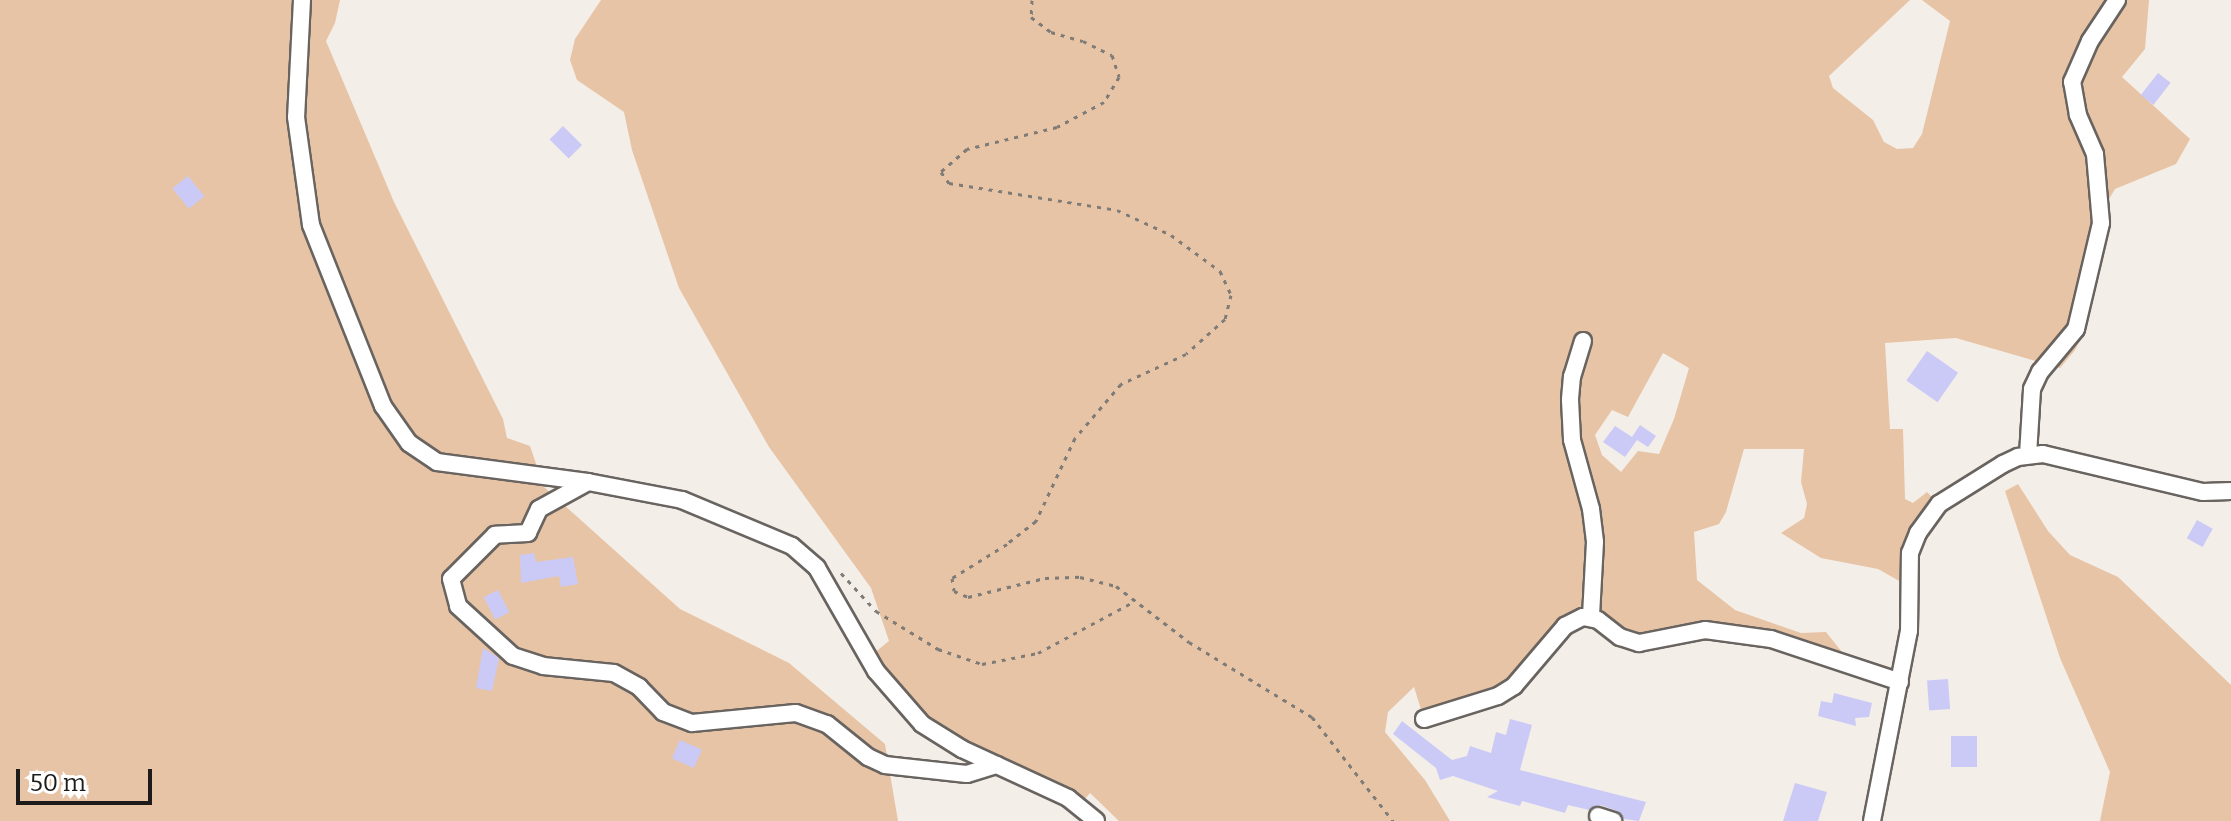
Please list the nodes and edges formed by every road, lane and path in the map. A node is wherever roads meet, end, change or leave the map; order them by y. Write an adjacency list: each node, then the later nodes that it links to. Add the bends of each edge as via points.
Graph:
1 (302, 0): 6 (street, via 296,104 311,225 383,406 409,443 437,462)
2 (1032, 0): 9 (path, via 1031,17 1051,32 1112,55 1119,77 1104,102 1057,127 967,149 941,172 949,183 1117,210 1171,235 1220,271 1231,295 1225,319 1186,354 1121,384 1075,438 1036,521 952,578 954,591 968,597 1045,578 1080,577 1116,586)
3 (2117, 0): 5 (street, via 2072,82 2078,115 2095,154 2101,223 2076,329 2032,389)
4 (1583, 341): 10 (street, via 1570,400 1572,440 1595,542)
5 (2028, 455): 7 (street, via 2064,458 2203,492); 11 (street, via 2003,464 1939,504 1918,533 1910,553 1909,631)
6 (588, 482): 13 (street, via 682,500 804,552 896,698 940,738); 13 (street, via 539,509 528,533 495,535 451,579 458,606 513,656 628,678 663,712 692,723 796,713 827,724 877,763 967,774)
7 (2231, 491)
8 (838, 569): 9 (path, via 876,611 938,649 982,664 1038,653)
9 (1135, 601): 15 (path, via 1189,642 1312,717)
10 (1591, 617): 11 (street, via 1639,643 1688,631 1731,632 1771,639); 12 (street, via 1565,626 1514,686 1498,696)
11 (1900, 682): 16 (street)
12 (1424, 719)
13 (997, 765): 14 (street, via 1068,798)
14 (1096, 821)
15 (1393, 821)
16 (1872, 821)

